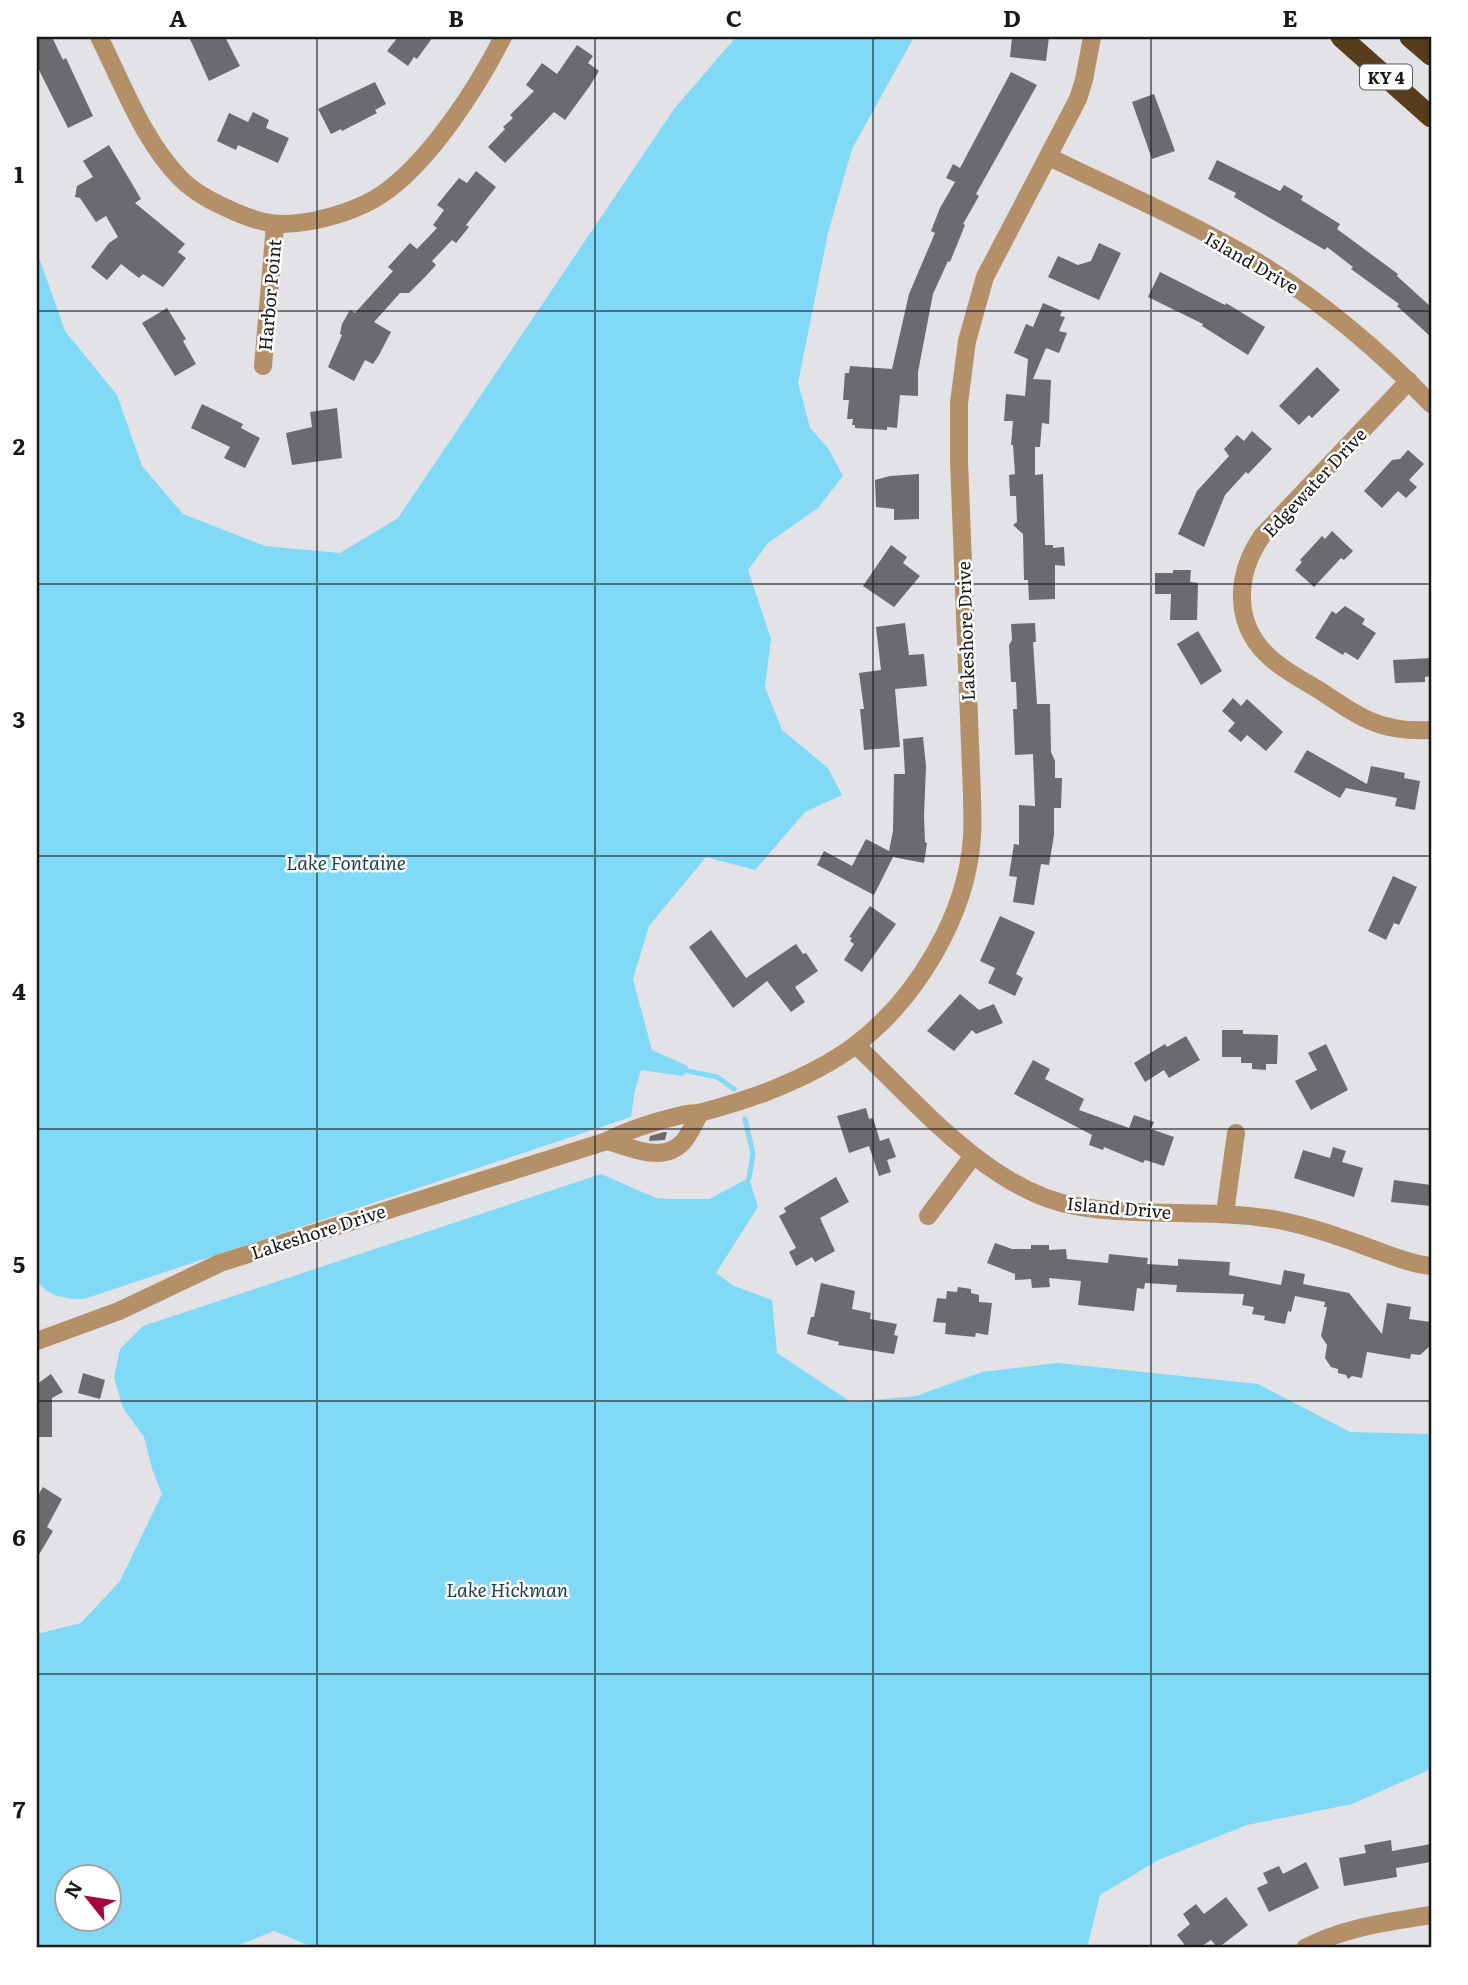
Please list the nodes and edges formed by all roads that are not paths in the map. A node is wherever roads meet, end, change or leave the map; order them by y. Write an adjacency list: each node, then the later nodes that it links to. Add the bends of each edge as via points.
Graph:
1 (99, 37): 9 (street, via 159,152 183,180 217,204)
2 (503, 37): 9 (street, via 465,100 403,177 381,195 333,217)
3 (1092, 37): 8 (street, Lakeshore Drive, via 1084,80)
4 (1341, 37): 7 (highway, KY 4)
5 (1410, 37): 6 (highway, KY 4)
6 (1431, 55)
7 (1431, 117)
8 (1049, 156): 11 (street, Island Drive, via 1254,260 1356,332); 14 (street, Lakeshore Drive, via 985,277 970,328 959,403 972,795 972,839 966,870 932,958 896,1008)
9 (275, 225): 10 (street, Harbor Point)
10 (263, 366)
11 (1409, 381): 12 (street, Island Drive); 13 (street, Edgewater Drive, via 1262,536 1246,565 1242,600 1252,636 1275,662 1371,723 1391,729)
12 (1431, 404)
13 (1431, 730)
14 (856, 1045): 15 (street, Lakeshore Drive, via 770,1090); 18 (street, Island Drive)
15 (700, 1113): 17 (street, Lakeshore Drive); 17 (street, via 680,1146 663,1152 646,1153)
16 (1236, 1133): 19 (street)
17 (607, 1141): 22 (street, Lakeshore Drive, via 220,1263 119,1311)
18 (973, 1156): 19 (street, Island Drive, via 1054,1201 1131,1211); 20 (street)
19 (1225, 1213): 21 (street, Island Drive, via 1280,1220)
20 (928, 1216)
21 (1431, 1266)
22 (37, 1341)
23 (1431, 1915): 24 (street, via 1374,1924)
24 (1305, 1948)

